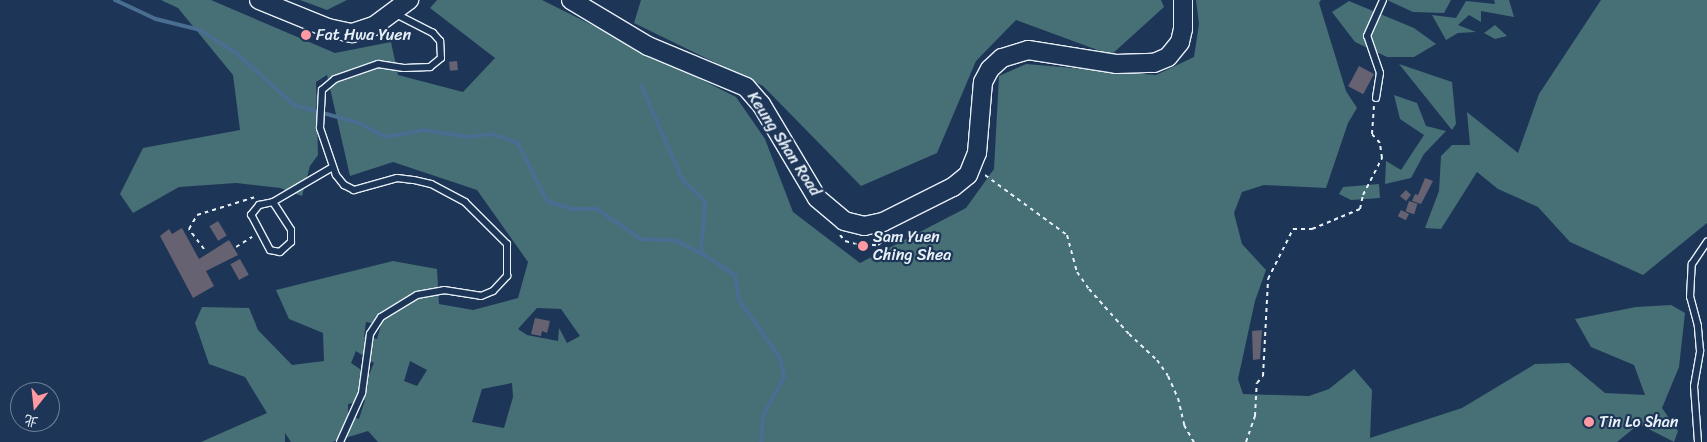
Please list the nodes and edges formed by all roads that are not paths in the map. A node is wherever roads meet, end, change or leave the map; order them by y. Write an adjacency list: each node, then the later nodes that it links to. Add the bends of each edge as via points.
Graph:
1 (259, 0): 6 (main road, via 344,32 367,30)
2 (409, 0): 6 (main road)
3 (571, 0): 4 (main road, Keung Shan Road, via 648,46 746,86 761,104 817,198 844,222 864,226 883,222 944,192 968,175 977,153 983,82 990,69 1002,58 1028,50 1116,64 1154,63 1168,57 1180,42 1184,22)
4 (1183, 0)
5 (1383, 0): 7 (lane, via 1367,36 1380,72)
6 (393, 12): 8 (lane, via 433,33 440,40 440,58 430,67 378,64 351,73 322,90 320,128)
7 (1376, 98)
8 (334, 167): 9 (lane); 11 (lane, via 344,185 354,190 397,178 439,189 465,202 499,233 507,244 508,258 507,276 493,291 481,296 444,290 417,295 382,317 370,334 362,393)
9 (273, 202): 9 (lane, via 259,205 251,215 270,250 280,252 291,242 291,230)
10 (1707, 242): 12 (lane, via 1692,264 1690,297 1698,326 1700,351 1694,386)
11 (340, 442)
12 (1698, 442)

